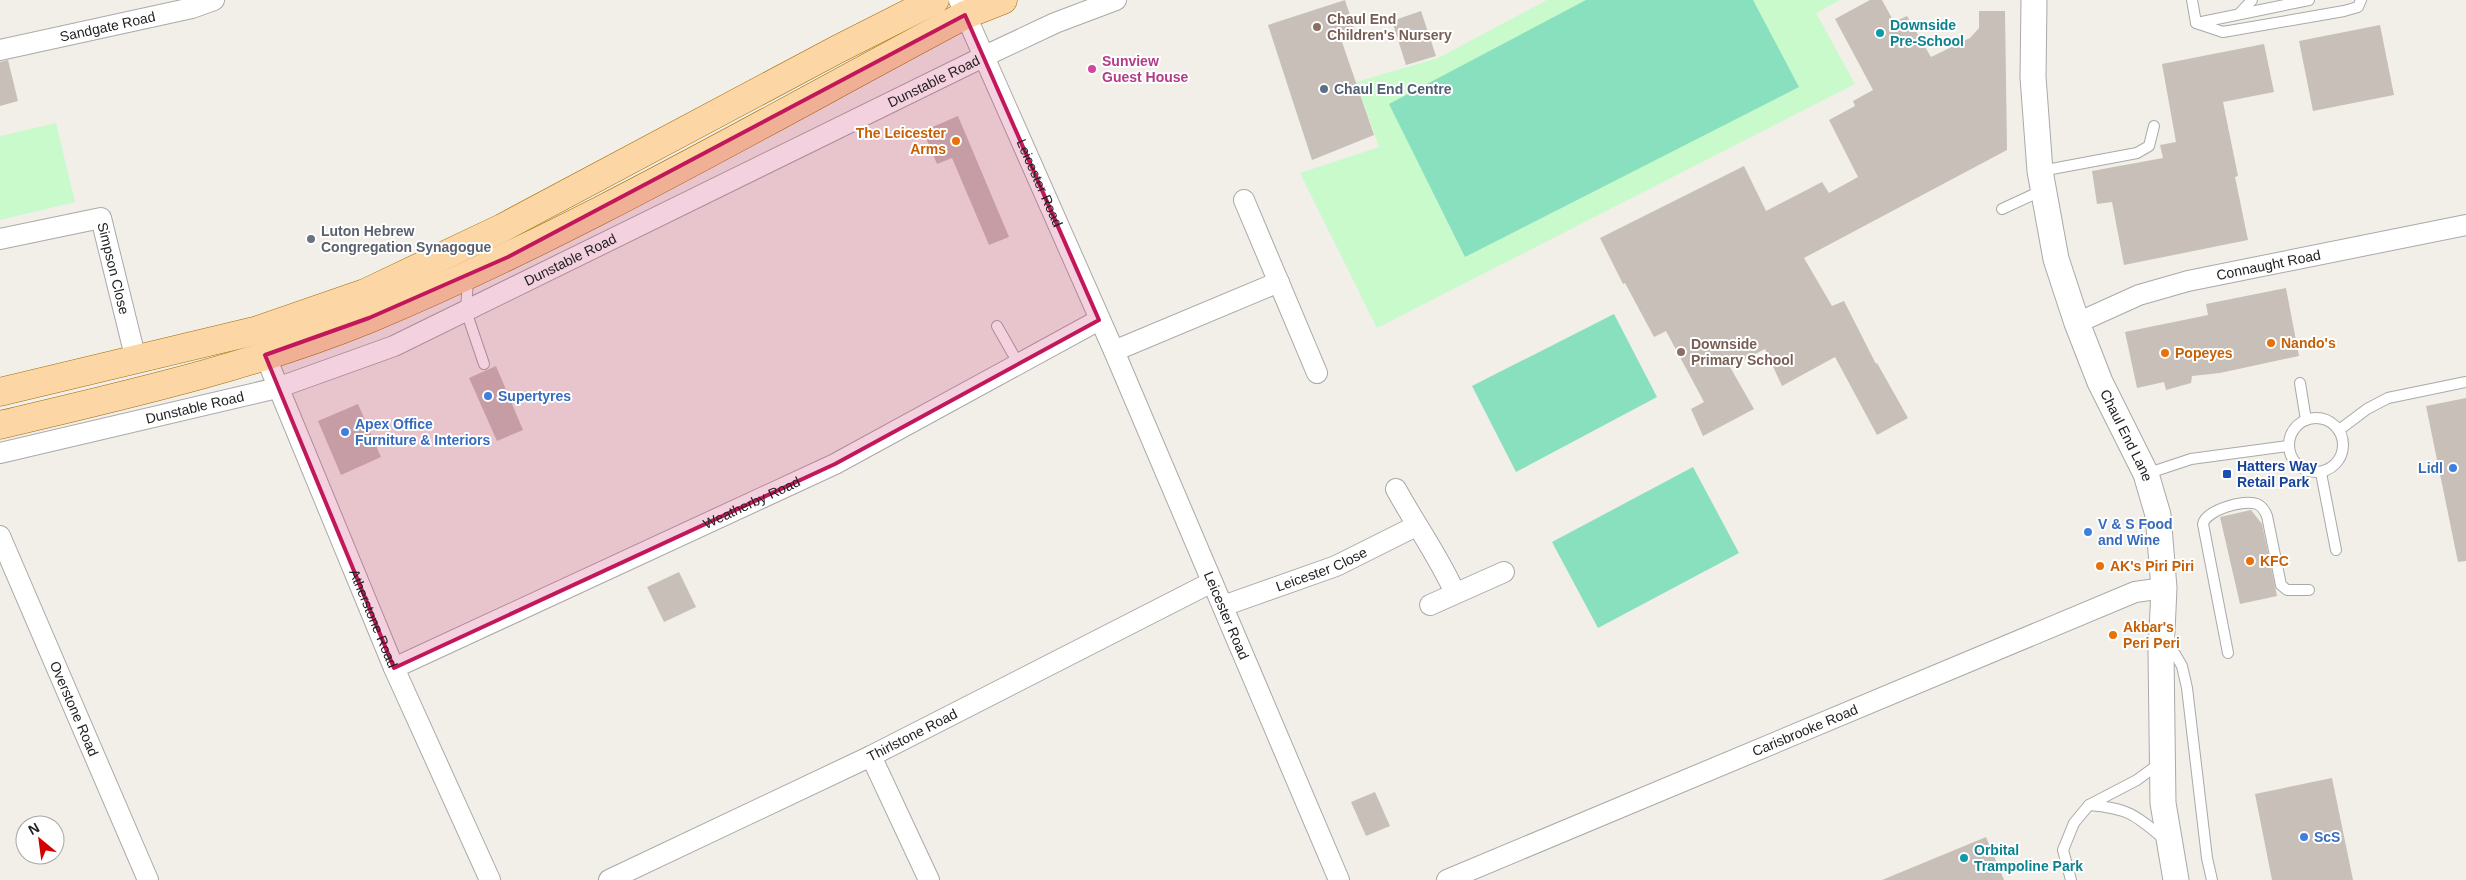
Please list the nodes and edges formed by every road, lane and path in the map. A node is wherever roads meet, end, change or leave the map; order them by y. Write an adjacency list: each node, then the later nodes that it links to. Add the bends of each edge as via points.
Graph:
1 (214, 0): 13 (street, Sandgate Road, via 192,8)
2 (935, 0): 29 (main road, via 502,228 365,293 258,330)
3 (1003, 0): 10 (main road, Dunstable Road)
4 (1116, 0): 14 (street, Dunstable Road, via 1055,23)
5 (2034, 0): 16 (street, Chaul End Lane, via 2032,77)
6 (2192, 0): 12 (lane)
7 (2252, 0): 11 (lane)
8 (2309, 0): 11 (lane)
9 (2361, 0): 12 (lane, via 2358,7 2223,32)
10 (962, 8): 14 (street, Leicester Road); 21 (main road, Dunstable Road, via 639,189)
11 (2240, 13): 12 (lane)
12 (2196, 23)
13 (0, 50)
14 (985, 56): 23 (street, Dunstable Road); 24 (street, Leicester Road)
15 (2154, 126): 16 (lane, via 2149,146 2137,153)
16 (2041, 181): 18 (lane); 25 (street, Chaul End Lane, via 2056,259)
17 (1244, 200): 22 (street)
18 (2002, 208)
19 (2466, 225): 25 (street, Connaught Road, via 2188,281 2130,298)
20 (0, 239): 29 (street, Simpson Close, via 101,218)
21 (468, 274): 23 (lane); 28 (main road, Dunstable Road, via 369,318)
22 (1279, 282): 27 (street); 32 (street)
23 (466, 311): 31 (lane); 35 (street, Dunstable Road, via 394,346)
24 (1099, 320): 27 (street, Leicester Road); 30 (street, Weatherby Road)
25 (2077, 322): 43 (street, Chaul End Lane, via 2100,382)
26 (997, 326): 30 (lane)
27 (1114, 351): 49 (street, Leicester Road)
28 (264, 355): 35 (street, Atherstone Road); 38 (main road, Dunstable Road, via 143,391)
29 (136, 360): 36 (main road)
30 (1018, 363): 57 (street, Weatherby Road, via 835,464)
31 (484, 364)
32 (1317, 372)
33 (2466, 382): 39 (lane, via 2388,398)
34 (2300, 383): 37 (lane)
35 (277, 388): 41 (street, Dunstable Road); 57 (street, Atherstone Road)
36 (0, 392)
37 (2306, 420): 39 (lane, via 2324,419); 40 (lane, via 2293,430)
38 (0, 425)
39 (2338, 430): 42 (lane, via 2342,438 2342,456 2336,464)
40 (2288, 446): 42 (lane, via 2295,464 2302,470); 43 (lane, via 2190,459)
41 (0, 453)
42 (2321, 472): 47 (lane)
43 (2146, 474): 50 (street, Chaul End Lane, via 2158,515)
44 (1396, 489): 45 (street)
45 (1416, 526): 52 (street, via 1443,565); 54 (street, Leicester Close, via 1336,566)
46 (0, 536): 62 (street, Overstone Road)
47 (2336, 550)
48 (1504, 572): 52 (street)
49 (1212, 582): 54 (street, Leicester Road); 58 (street, Thirlstone Road)
50 (2164, 588): 55 (street, Chaul End Lane); 67 (street, Carisbrooke Road, via 2135,592)
51 (2309, 590): 56 (lane, via 2287,590 2281,585 2267,516 2262,506 2252,503 2216,510 2207,516 2203,524)
52 (1456, 593): 53 (street)
53 (1430, 605)
54 (1223, 606): 66 (street, Leicester Road)
55 (2161, 653): 59 (street, Chaul End Lane); 70 (lane, via 2175,654 2188,688)
56 (2228, 653)
57 (394, 668): 63 (street, Atherstone Road)
58 (871, 756): 64 (street, Thirlstone Road); 65 (street)
59 (2161, 763): 60 (lane, via 2137,780); 61 (street, Chaul End Lane)
60 (2089, 805): 61 (lane, via 2112,807 2134,814); 68 (lane, via 2074,823 2063,850)
61 (2170, 844): 69 (street, Chaul End Lane)
62 (148, 880)
63 (490, 880)
64 (609, 880)
65 (929, 880)
66 (1339, 880)
67 (1447, 880)
68 (2071, 880)
69 (2176, 880)
70 (2212, 880)

